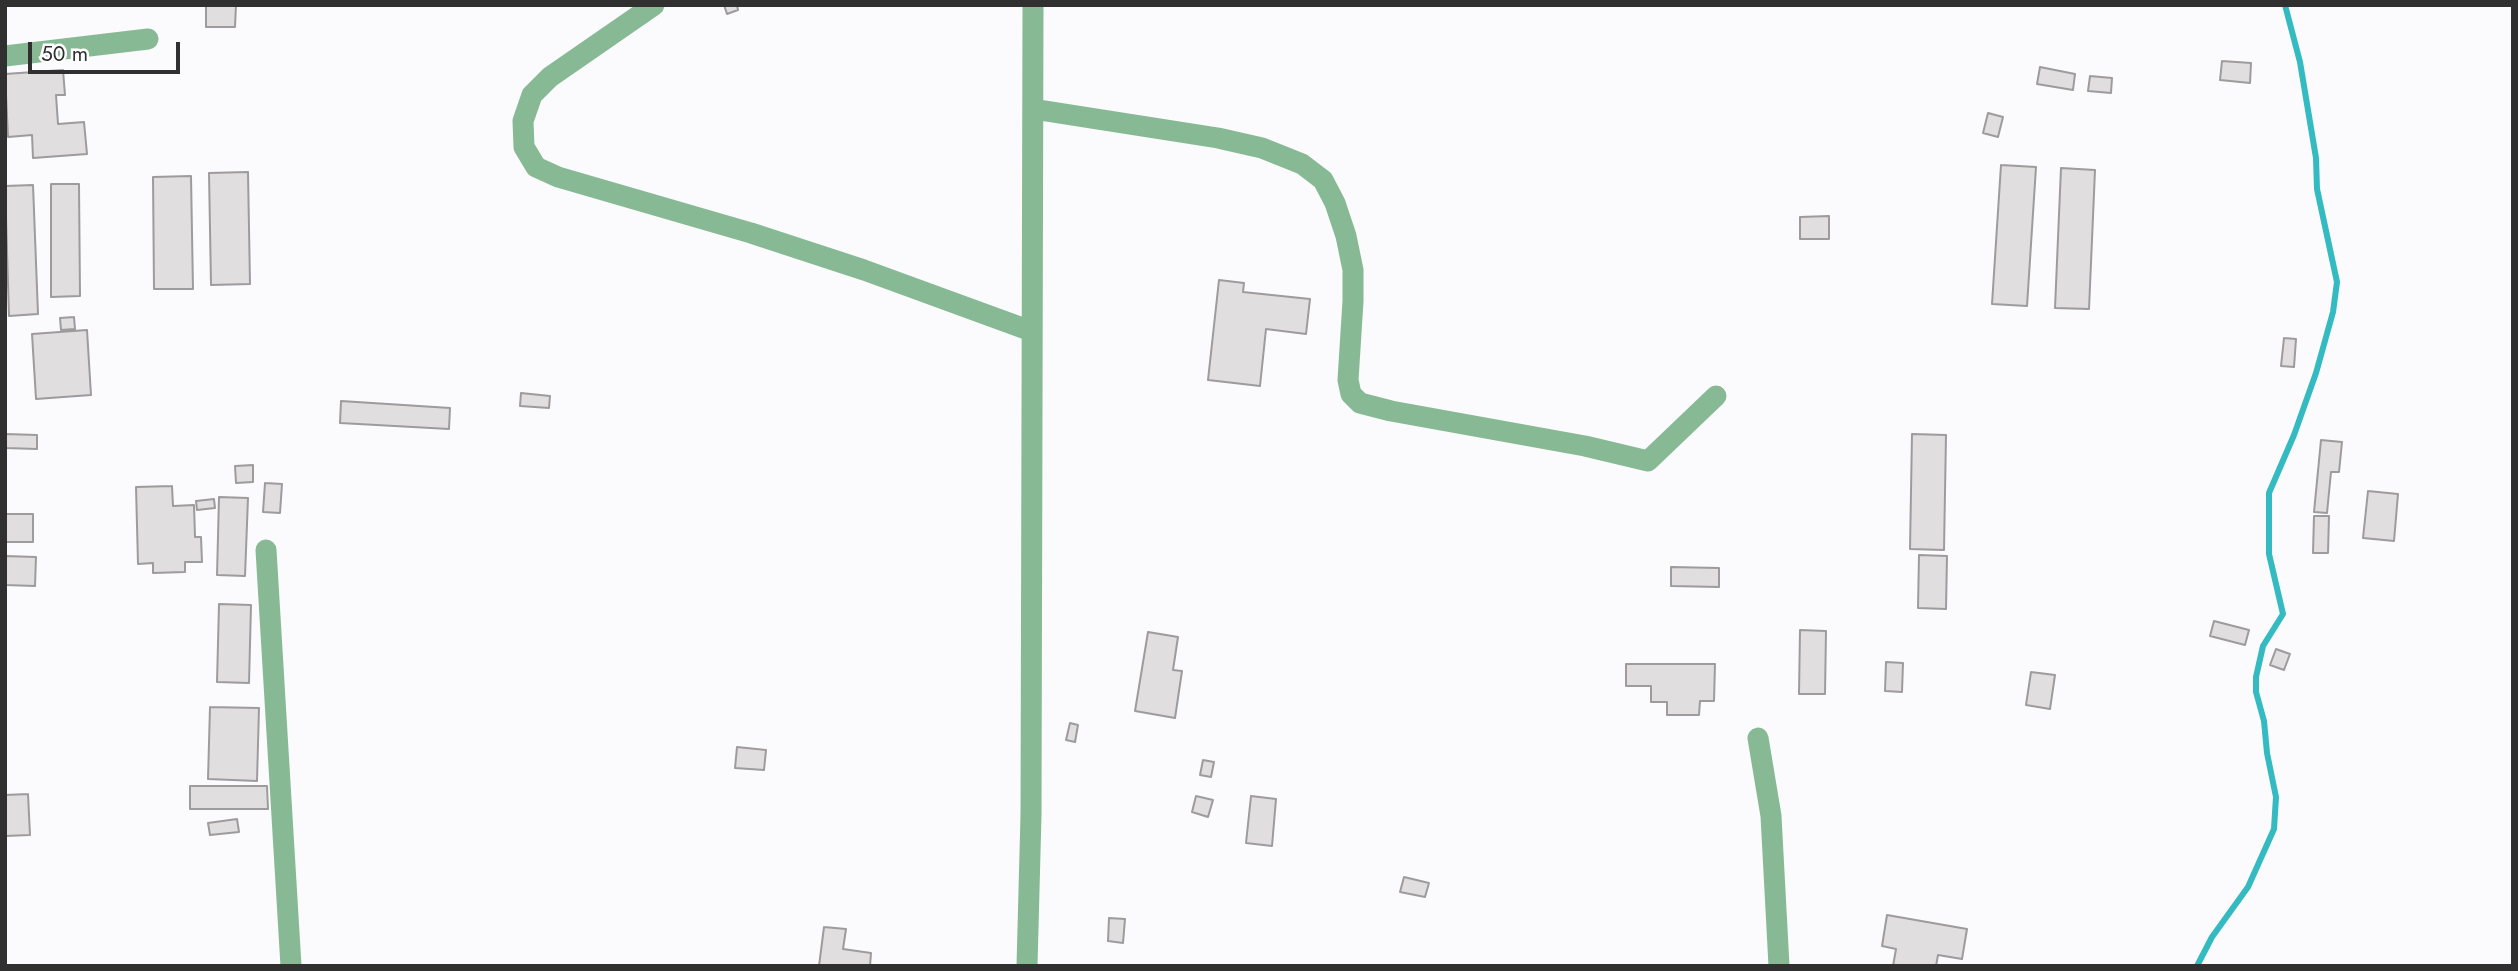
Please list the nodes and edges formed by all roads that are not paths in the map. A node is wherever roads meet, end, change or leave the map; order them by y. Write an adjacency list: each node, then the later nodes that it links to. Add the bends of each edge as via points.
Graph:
1 (654, 5): 6 (street, via 550,77 532,95 523,121 524,147 536,167 864,270)
2 (1033, 5): 5 (street)
3 (148, 39): 4 (street)
4 (5, 56)
5 (1033, 109): 6 (street); 7 (street, via 1262,148 1302,164 1322,180 1338,214 1353,270 1348,380 1351,394 1360,403 1648,461)
6 (1031, 331): 11 (street)
7 (1716, 396)
8 (266, 550): 10 (street)
9 (1758, 738): 12 (street, via 1771,816)
10 (291, 966)
11 (1027, 966)
12 (1779, 966)

